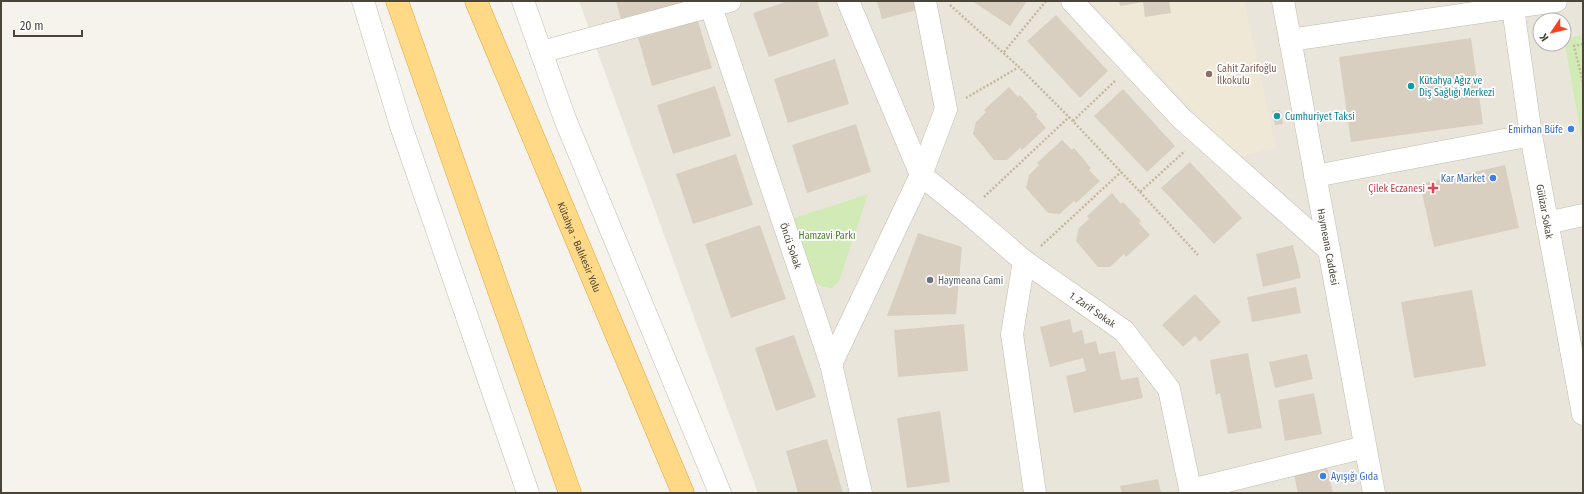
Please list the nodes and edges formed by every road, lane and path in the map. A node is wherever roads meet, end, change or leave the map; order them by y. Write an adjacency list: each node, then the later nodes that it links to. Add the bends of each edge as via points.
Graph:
1 (363, 1): 40 (street, via 401,126)
2 (397, 1): 41 (highway)
3 (476, 1): 42 (highway, Kütahya - Balıkesir Yolu)
4 (523, 1): 16 (street)
5 (848, 1): 27 (street)
6 (925, 1): 21 (street)
7 (945, 1): 17 (path)
8 (1046, 1): 17 (path)
9 (1072, 1): 18 (street)
10 (1283, 1): 14 (street, Haymeana Caddesi)
11 (1556, 1): 13 (street)
12 (716, 2): 16 (street); 36 (street, Öncü Sokak)
13 (1513, 8): 14 (street); 24 (street, Gülizar Sokak)
14 (1290, 40): 28 (street, Haymeana Caddesi)
15 (1583, 44): 20 (path, via 1574,46)
16 (541, 52): 43 (street, via 568,126)
17 (1004, 52): 19 (path)
18 (1132, 66): 23 (path); 25 (street)
19 (1019, 67): 21 (path); 22 (path)
20 (1583, 82)
21 (946, 110): 27 (street)
22 (1069, 117): 23 (path); 30 (path)
23 (1073, 120): 26 (path)
24 (1531, 135): 28 (street); 32 (street, Gülizar Sokak)
25 (1201, 136): 29 (path); 33 (street)
26 (1121, 172): 29 (path); 35 (path)
27 (921, 175): 30 (street, 1. Zarif Sokak); 36 (street)
28 (1315, 176): 33 (street, Haymeana Caddesi)
29 (1140, 192): 34 (path)
30 (968, 213): 35 (street, 1. Zarif Sokak)
31 (1583, 215): 32 (street)
32 (1547, 223): 37 (street, Gülizar Sokak)
33 (1329, 250): 38 (street, Haymeana Caddesi)
34 (1198, 255)
35 (1024, 261): 39 (street, 1. Zarif Sokak, via 1124,331 1169,389); 45 (street, via 1012,334)
36 (831, 364): 44 (street, Öncü Sokak)
37 (1583, 414)
38 (1365, 447): 39 (street); 46 (street, Haymeana Caddesi)
39 (1191, 491)
40 (528, 493)
41 (570, 493)
42 (683, 493)
43 (720, 493)
44 (861, 493)
45 (1035, 493)
46 (1374, 493)

